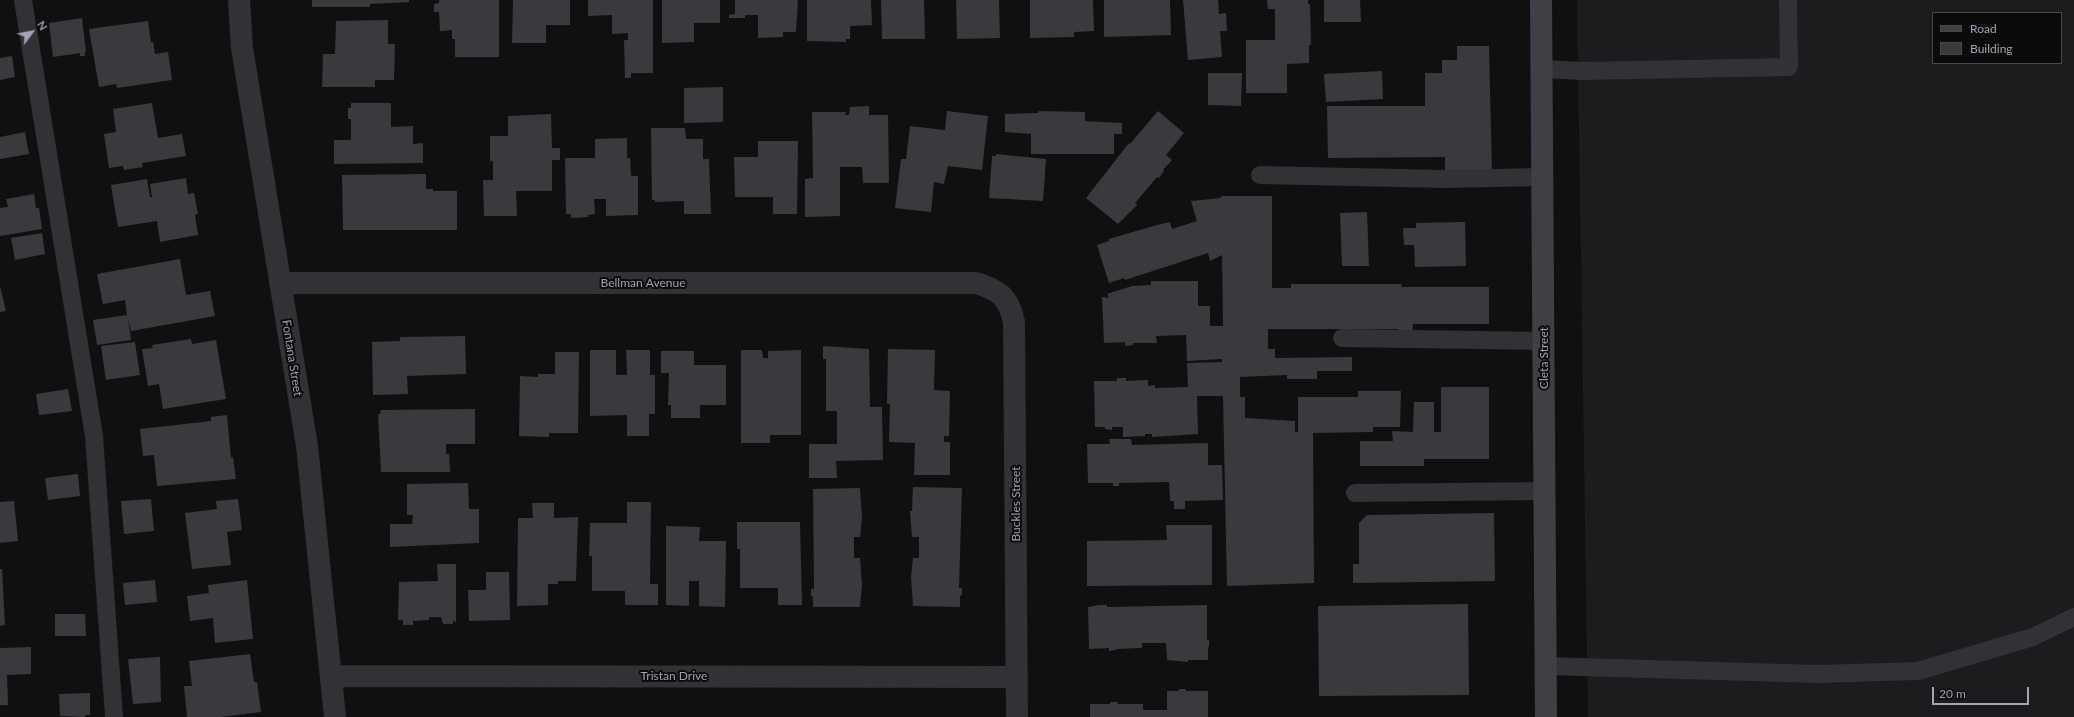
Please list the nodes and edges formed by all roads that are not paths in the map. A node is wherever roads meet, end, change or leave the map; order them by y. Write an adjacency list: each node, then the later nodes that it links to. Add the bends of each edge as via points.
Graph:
1 (23, 0): 18 (lane, via 94,436)
2 (239, 0): 8 (street, Fontana Street, via 242,48)
3 (1541, 0): 5 (street, Cleta Street)
4 (1788, 0): 5 (lane, via 1789,67 1582,71)
5 (1542, 69): 7 (street, Cleta Street)
6 (1260, 175): 7 (lane, via 1444,179)
7 (1542, 177): 11 (street, Cleta Street)
8 (280, 283): 9 (street, Bellman Avenue, via 976,283 990,287); 16 (street, Fontana Street, via 307,446)
9 (1002, 295): 17 (street, Buckles Street, via 1011,307 1014,322)
10 (1342, 338): 11 (lane)
11 (1544, 341): 12 (street, Cleta Street)
12 (1545, 491): 13 (lane); 15 (street, Cleta Street)
13 (1355, 493)
14 (2074, 617): 15 (lane, via 2033,637 1918,671 1818,674)
15 (1546, 666): 21 (street, Cleta Street)
16 (331, 676): 17 (street, Tristan Drive); 19 (street, Fontana Street)
17 (1017, 676): 20 (street, Buckles Street)
18 (114, 717)
19 (335, 717)
20 (1017, 717)
21 (1546, 717)

